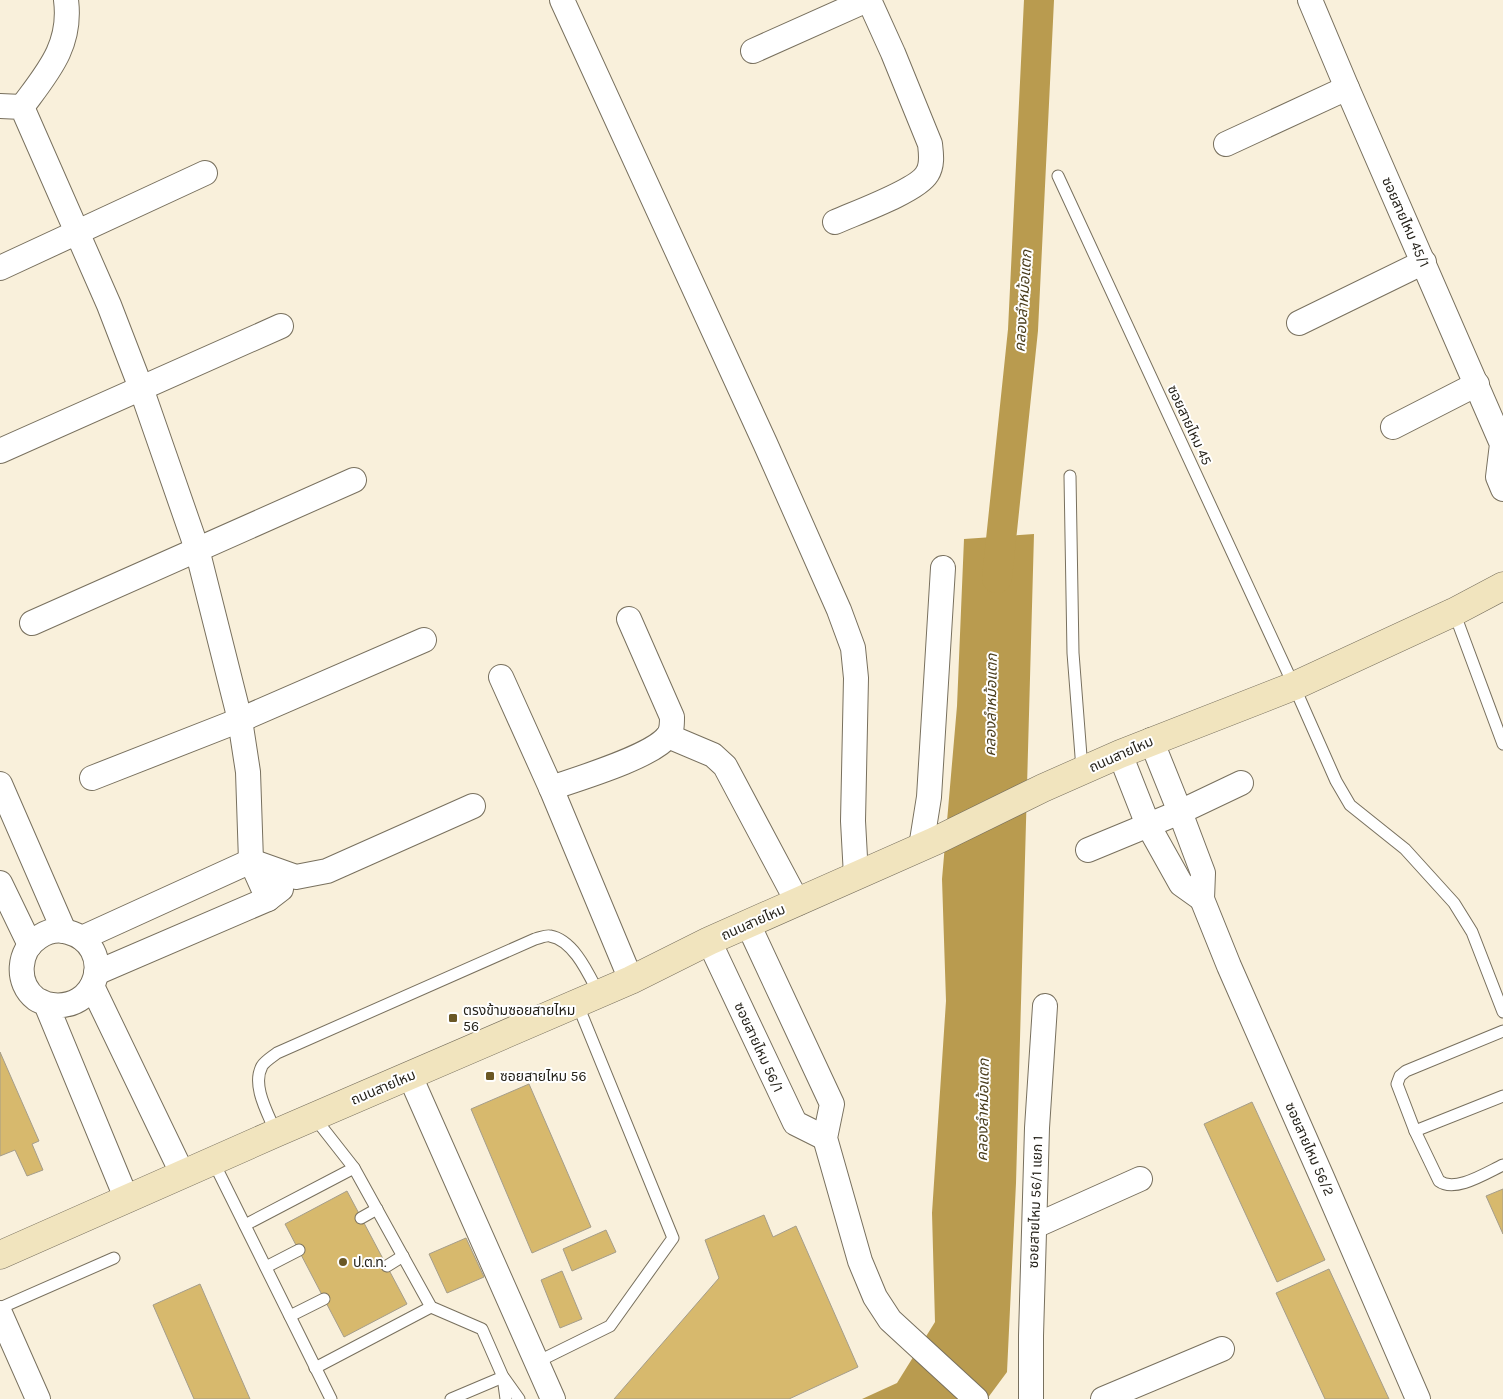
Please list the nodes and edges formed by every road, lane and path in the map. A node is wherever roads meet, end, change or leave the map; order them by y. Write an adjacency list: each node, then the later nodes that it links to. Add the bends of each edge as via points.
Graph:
1 (66, 0): 7 (street, via 68,15 64,41 52,67)
2 (562, 0): 50 (street, via 769,452 853,648 856,678 853,821)
3 (868, 0): 5 (street); 11 (street, via 893,52 930,144 932,158 927,174 914,187)
4 (1310, 0): 6 (street, ซอยสายไหม 45/1)
5 (753, 51)
6 (1347, 88): 8 (street); 13 (street, ซอยสายไหม 45/1)
7 (11, 106): 12 (street)
8 (1226, 144)
9 (206, 173): 12 (street)
10 (1058, 176): 33 (lane, ซอยสายไหม 45)
11 (835, 222)
12 (78, 232): 14 (street); 18 (street)
13 (1424, 262): 15 (street); 17 (street, ซอยสายไหม 45/1)
14 (0, 268)
15 (1299, 323)
16 (281, 326): 18 (street)
17 (1477, 384): 19 (street); 20 (street, ซอยสายไหม 45/1)
18 (141, 388): 21 (street); 25 (street)
19 (1392, 427)
20 (1502, 444): 24 (street, ซอยสายไหม 45/1, via 1498,477)
21 (0, 451)
22 (1070, 476): 39 (lane, via 1073,653)
23 (354, 480): 25 (street)
24 (1503, 489)
25 (197, 549): 30 (street); 34 (street)
26 (943, 568): 47 (street)
27 (1503, 586): 28 (main road, ถนนสายไหม)
28 (1454, 612): 33 (main road, ถนนสายไหม); 37 (lane)
29 (629, 619): 35 (street, via 672,718)
30 (32, 623)
31 (424, 640): 34 (street)
32 (501, 677): 43 (street)
33 (1294, 686): 36 (main road, ถนนสายไหม); 65 (lane, ซอยสายไหม 45, via 1336,782 1350,806 1405,849 1454,903 1472,932)
34 (240, 720): 40 (street); 49 (street, via 248,772)
35 (668, 736): 43 (street, via 641,756); 55 (street, via 712,755 725,766)
36 (1151, 740): 38 (main road, ถนนสายไหม); 45 (street, ซอยสายไหม 56/2)
37 (1503, 744)
38 (1120, 754): 39 (main road, ถนนสายไหม); 46 (street)
39 (1082, 771): 47 (main road, ถนนสายไหม)
40 (92, 778)
41 (1241, 783): 45 (street)
42 (0, 784): 57 (street)
43 (550, 788): 61 (street)
44 (473, 806): 51 (street, via 327,871)
45 (1180, 812): 46 (street); 54 (street, ซอยสายไหม 56/2, via 1203,873)
46 (1148, 825): 48 (street); 54 (street, via 1181,884)
47 (928, 844): 50 (main road, ถนนสายไหม)
48 (1088, 850)
49 (251, 861): 51 (street); 53 (street); 57 (street)
50 (856, 876): 55 (main road, ถนนสายไหม)
51 (296, 877): 53 (street)
52 (0, 883): 59 (street)
53 (268, 899): 60 (street)
54 (1202, 899): 107 (street, ซอยสายไหม 56/2)
55 (798, 903): 56 (main road, ถนนสายไหม)
56 (748, 924): 58 (main road, ถนนสายไหม); 72 (street, via 832,1104)
57 (73, 935): 59 (street, via 45,933); 60 (street, via 91,949 96,961)
58 (709, 941): 61 (main road, ถนนสายไหม); 72 (street, ซอยสายไหม 56/1, via 795,1123)
59 (30, 944): 63 (street, via 21,967 22,978 27,990)
60 (94, 980): 63 (street, via 86,995 72,1004); 76 (street)
61 (631, 980): 62 (main road, ถนนสายไหม)
62 (588, 999): 67 (main road, ถนนสายไหม); 71 (lane, via 578,957 566,942 550,936 535,939 277,1053 263,1066 259,1078 260,1092); 95 (lane, via 673,1238 610,1326)
63 (46, 1004): 78 (street)
64 (1045, 1006): 82 (street, ซอยสายไหม 56/1 แยก 1)
65 (1503, 1012)
66 (1503, 1031): 70 (lane, via 1400,1076 1397,1084)
67 (410, 1076): 69 (main road, ถนนสายไหม); 95 (street)
68 (1503, 1096): 70 (lane)
69 (314, 1117): 71 (main road, ถนนสายไหม); 75 (lane)
70 (1415, 1131): 74 (lane, via 1438,1181 1444,1185 1463,1183)
71 (276, 1133): 73 (main road, ถนนสายไหม)
72 (826, 1138): 104 (street, via 860,1261 874,1297 890,1320)
73 (213, 1162): 76 (main road, ถนนสายไหม); 81 (lane)
74 (1503, 1165)
75 (354, 1168): 79 (lane); 81 (lane)
76 (183, 1175): 78 (main road, ถนนสายไหม)
77 (1140, 1179): 82 (street)
78 (128, 1200): 84 (main road, ถนนสายไหม)
79 (377, 1209): 80 (lane); 85 (lane)
80 (361, 1218)
81 (245, 1225): 88 (lane)
82 (1035, 1226): 105 (street, ซอยสายไหม 56/1 แยก 1)
83 (299, 1250): 88 (lane)
84 (0, 1255)
85 (403, 1256): 87 (lane); 90 (lane)
86 (114, 1258): 91 (lane)
87 (387, 1266)
88 (266, 1267): 93 (lane)
89 (324, 1299): 93 (lane)
90 (432, 1307): 96 (lane); 97 (lane, via 482,1329)
91 (0, 1308)
92 (0, 1313): 98 (street)
93 (290, 1316): 96 (lane)
94 (1222, 1349): 106 (street)
95 (537, 1362): 103 (street)
96 (315, 1368): 99 (lane)
97 (502, 1377): 100 (lane); 101 (lane); 102 (lane)
98 (38, 1399)
99 (331, 1399)
100 (451, 1399)
101 (506, 1399)
102 (519, 1399)
103 (553, 1399)
104 (976, 1399)
105 (1031, 1399)
106 (1103, 1399)
107 (1418, 1399)

